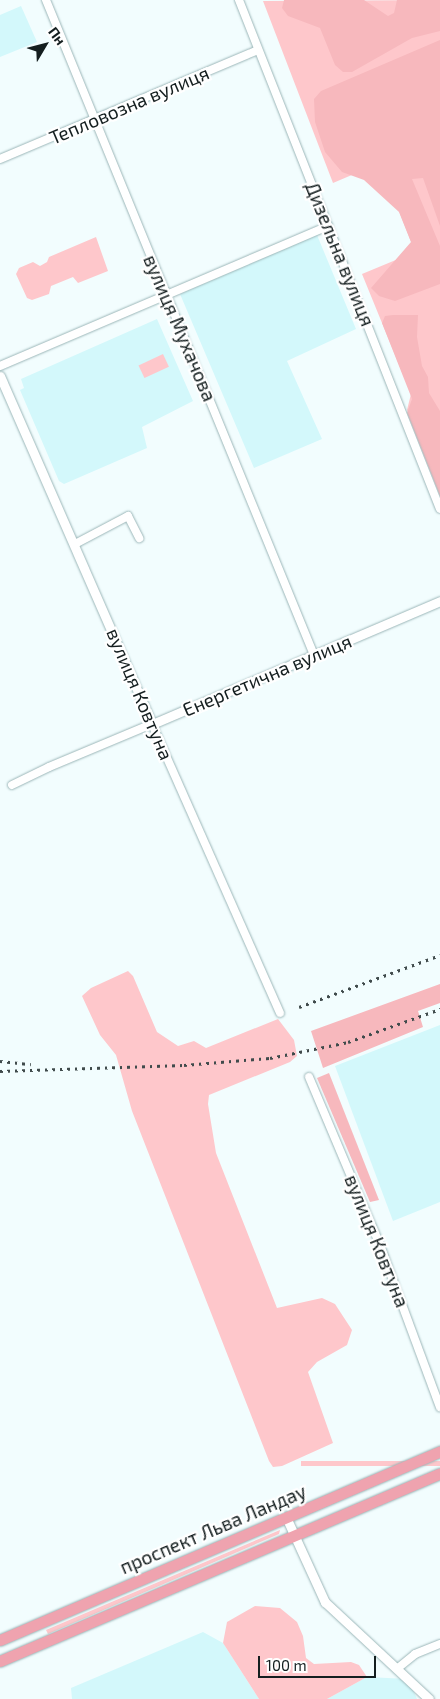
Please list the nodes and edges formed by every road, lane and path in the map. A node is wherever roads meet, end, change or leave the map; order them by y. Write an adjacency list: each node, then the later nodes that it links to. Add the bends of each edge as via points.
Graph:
1 (46, 0): 4 (street, вулиця Мухачова)
2 (239, 0): 3 (street, Дизельна вулиця)
3 (258, 50): 4 (street, Тепловозна вулиця); 6 (street, Дизельна вулиця)
4 (95, 121): 5 (street, Тепловозна вулиця); 7 (street, вулиця Мухачова)
5 (0, 159)
6 (328, 226): 7 (street); 10 (street, Дизельна вулиця)
7 (166, 295): 8 (street); 14 (street, вулиця Мухачова)
8 (0, 366)
9 (0, 376): 12 (street, вулиця Ковтуна)
10 (440, 509)
11 (139, 538): 12 (street, via 128,516)
12 (75, 544): 15 (street, вулиця Ковтуна)
13 (440, 601): 14 (street, Енергетична вулиця)
14 (314, 655): 15 (street, Енергетична вулиця)
15 (152, 724): 16 (street, Енергетична вулиця); 17 (street, вулиця Ковтуна)
16 (12, 786)
17 (280, 1013)
18 (309, 1077): 19 (street, вулиця Ковтуна, via 380,1245)
19 (440, 1407)
20 (440, 1451): 22 (main road, проспект Льва Ландау)
21 (440, 1473): 23 (main road, проспект Льва Ландау)
22 (286, 1517): 23 (street); 24 (main road, проспект Льва Ландау)
23 (293, 1536): 26 (main road, проспект Льва Ландау); 29 (street, via 325,1602)
24 (32, 1627): 25 (main road, проспект Льва Ландау); 26 (main road)
25 (0, 1640)
26 (40, 1644): 28 (main road, проспект Льва Ландау)
27 (440, 1644): 29 (street, via 415,1654)
28 (0, 1661)
29 (398, 1668): 30 (street)
30 (429, 1699)

